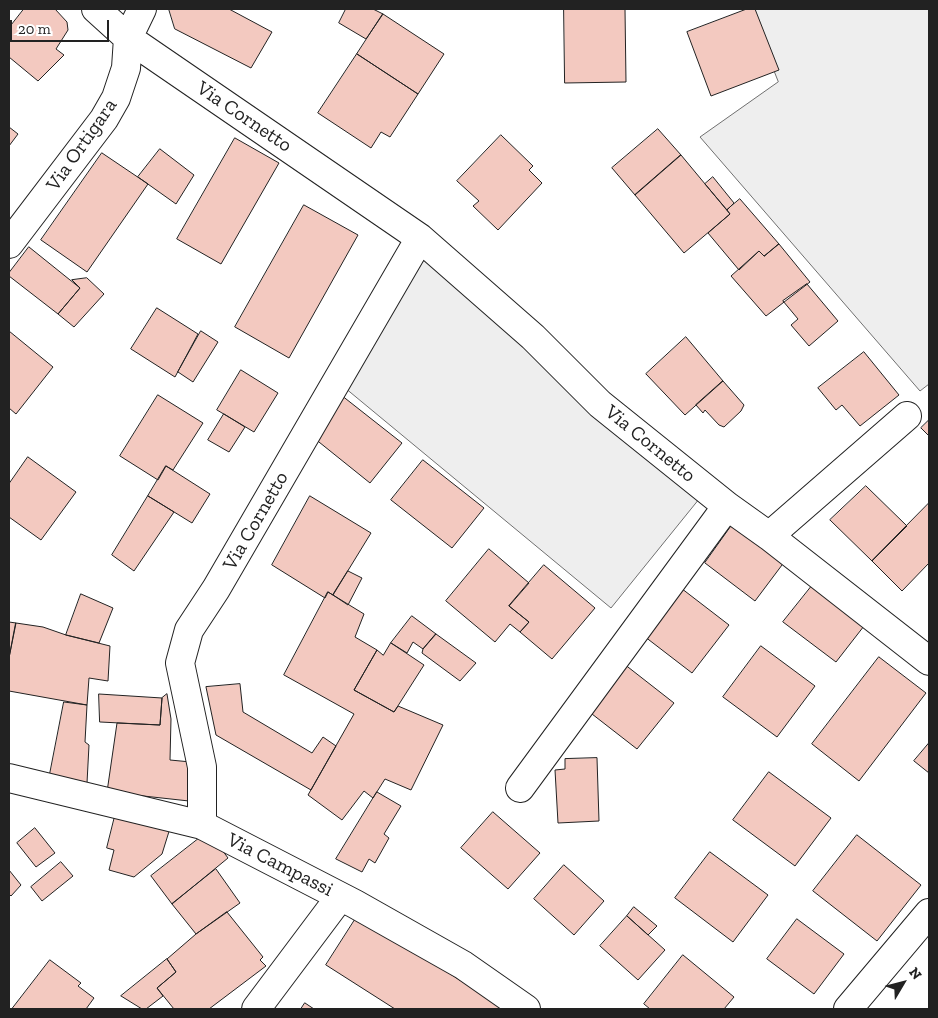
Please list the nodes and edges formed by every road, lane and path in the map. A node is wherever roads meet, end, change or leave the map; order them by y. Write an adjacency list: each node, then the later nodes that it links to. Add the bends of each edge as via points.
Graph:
1 (96, 9): 3 (street, Via Cornetto)
2 (142, 9): 3 (street, Via Ortigara)
3 (128, 38): 4 (street, Via Cornetto); 5 (street, Via Ortigara, via 126,68 116,98 104,119)
4 (420, 238): 7 (street, Via Cornetto, via 533,337 600,404); 12 (street, Via Cornetto, via 216,590 189,630 180,663 202,767)
5 (9, 244)
6 (907, 416): 8 (street)
7 (727, 506): 8 (street, Via Cornetto); 11 (street)
8 (769, 536): 9 (street, Via Cornetto)
9 (929, 661)
10 (9, 778): 12 (street, Via Campassi)
11 (520, 788)
12 (202, 825): 13 (street, Via Campassi)
13 (340, 896): 15 (street); 16 (street, Via Campassi, via 463,965)
14 (929, 913): 17 (street)
15 (256, 1009)
16 (526, 1009)
17 (848, 1009)

